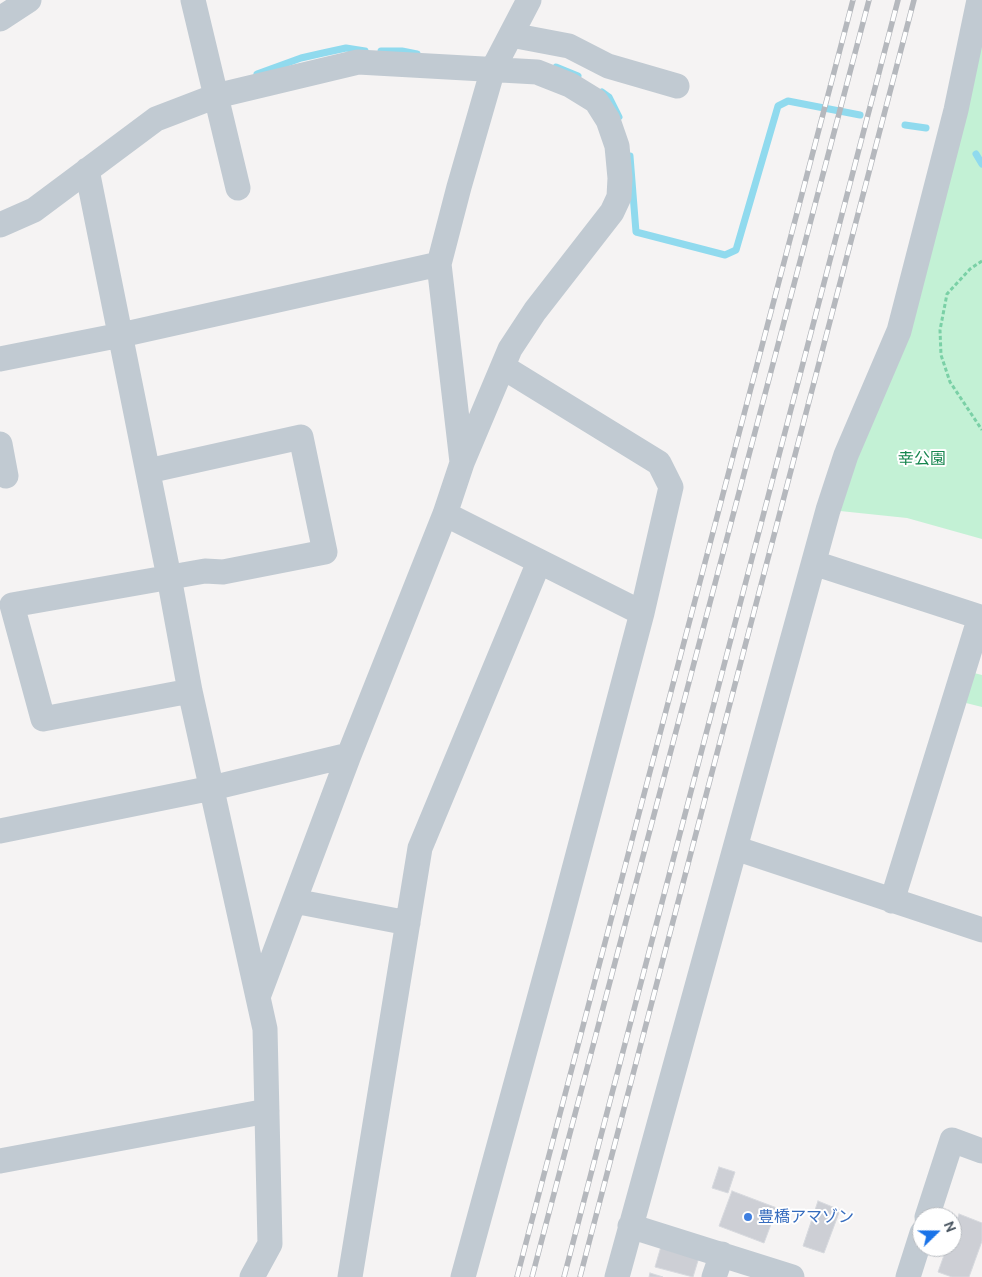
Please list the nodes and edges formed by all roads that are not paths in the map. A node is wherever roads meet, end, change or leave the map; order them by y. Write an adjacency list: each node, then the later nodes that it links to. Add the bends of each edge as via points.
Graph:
1 (193, 0): 8 (street)
2 (529, 0): 6 (street)
3 (979, 0): 22 (street, via 956,110 899,331 846,455)
4 (26, 1): 5 (street)
5 (0, 19)
6 (500, 54): 7 (street, via 569,46 608,66); 8 (street, via 358,62); 12 (street, via 458,187); 15 (street, via 570,85 596,101 608,120 617,146 620,178 619,197 612,212 535,311 510,349)
7 (677, 86)
8 (216, 96): 9 (street, via 156,119); 10 (street)
9 (87, 170): 11 (street, via 34,210); 13 (street)
10 (238, 188)
11 (0, 225)
12 (439, 264): 13 (street); 17 (street)
13 (121, 336): 14 (street); 18 (street)
14 (0, 359)
15 (503, 367): 17 (street); 24 (street, via 659,463 671,487)
16 (0, 444): 19 (street)
17 (462, 463): 20 (street)
18 (148, 471): 23 (street); 23 (street, via 302,436 325,552 223,572 205,571)
19 (6, 476)
20 (444, 514): 21 (street); 27 (street)
21 (538, 562): 24 (street); 33 (street, via 420,848)
22 (814, 563): 25 (street); 30 (street)
23 (169, 577): 26 (street); 26 (street, via 12,605 42,719)
24 (642, 613): 45 (street)
25 (981, 618): 32 (street)
26 (190, 691): 28 (street)
27 (348, 754): 28 (street); 31 (street)
28 (212, 788): 29 (street); 35 (street)
29 (0, 831)
30 (735, 848): 32 (street); 40 (street)
31 (294, 901): 33 (street); 35 (street)
32 (892, 901): 34 (street)
33 (408, 924): 44 (street)
34 (982, 930)
35 (258, 998): 36 (street, via 265,1029)
36 (267, 1111): 38 (street); 43 (street, via 270,1244)
37 (982, 1151): 39 (street, via 952,1140)
38 (0, 1161)
39 (930, 1207)
40 (630, 1226): 42 (street); 46 (street)
41 (914, 1257): 48 (street)
42 (718, 1266): 47 (street)
43 (252, 1277)
44 (350, 1277)
45 (463, 1277)
46 (617, 1277)
47 (792, 1277)
48 (908, 1277)

